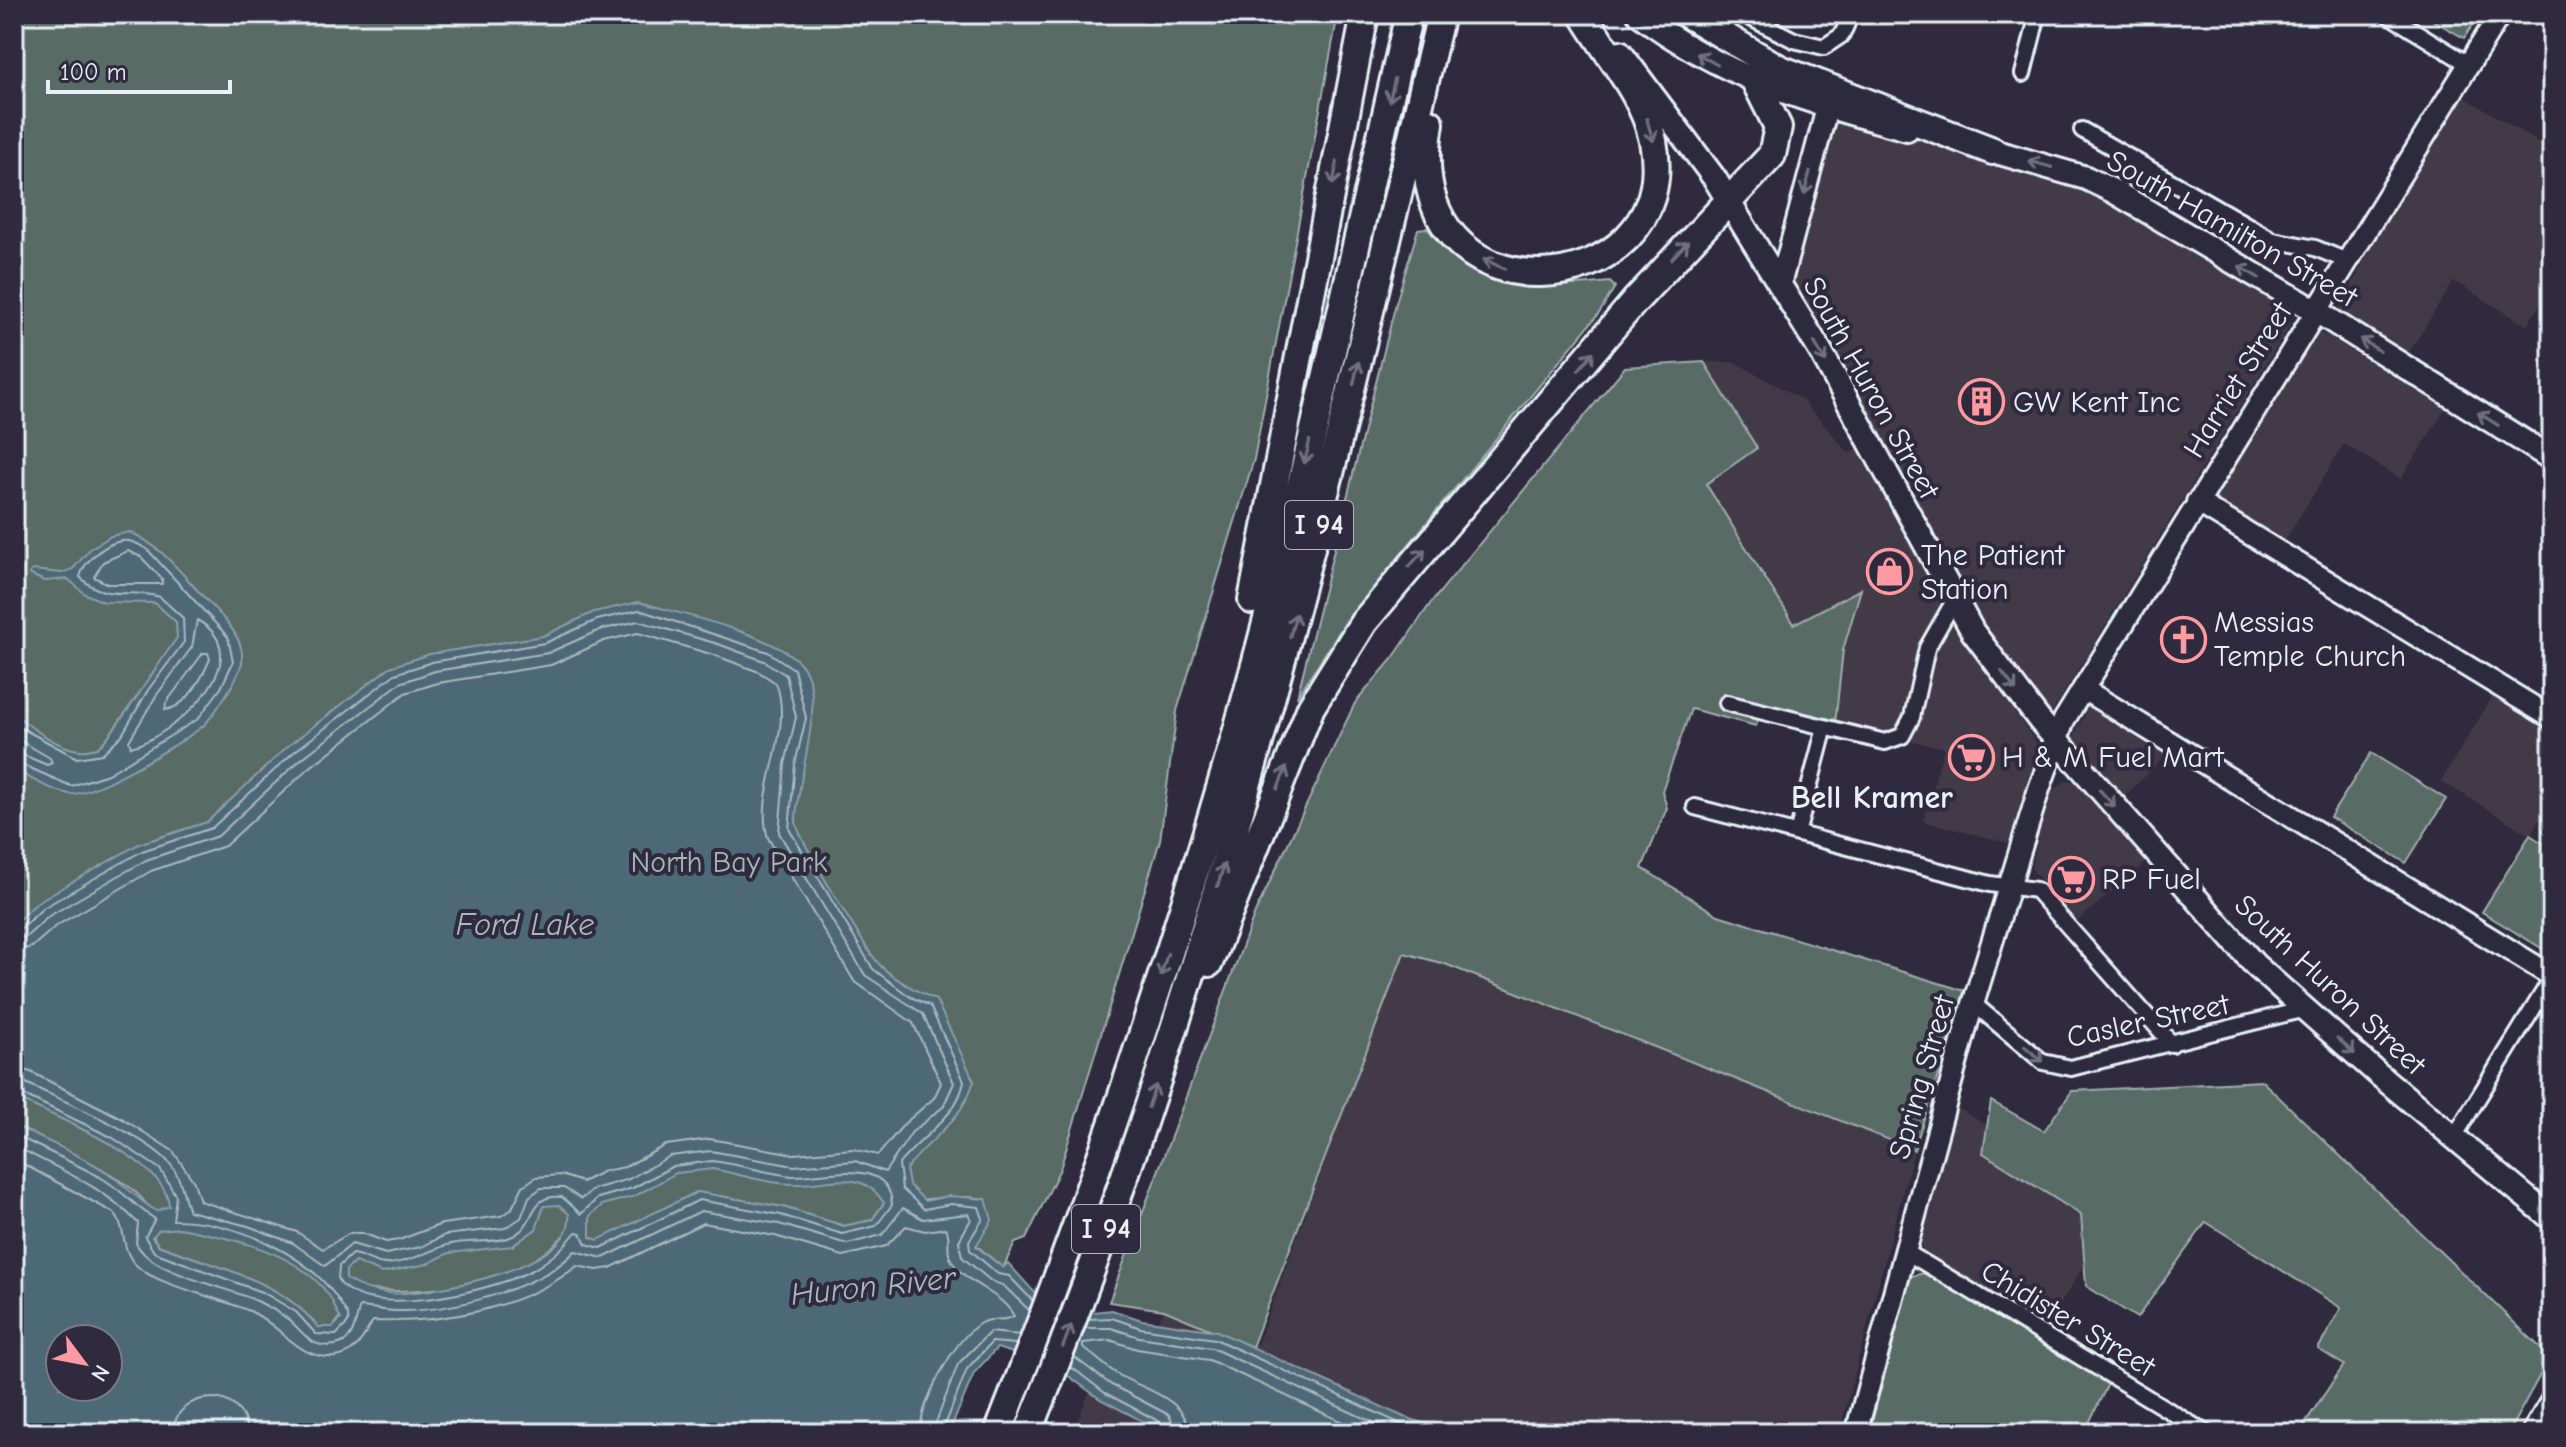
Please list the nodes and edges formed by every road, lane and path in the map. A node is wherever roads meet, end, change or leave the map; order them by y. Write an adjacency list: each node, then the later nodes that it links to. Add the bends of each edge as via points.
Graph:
1 (1365, 14): 32 (highway, one-way to 32, via 1271,519 1232,689)
2 (1409, 14): 32 (highway, I 94, one-way to 32, via 1293,511)
3 (1441, 14): 13 (highway, I 94)
4 (1583, 14): 13 (highway, one-way to 13, via 1646,118 1655,164 1644,211 1629,233 1612,250 1552,275 1504,270 1463,245 1433,204 1426,147 1434,98)
5 (1589, 14): 20 (main road, South Huron Street, via 1652,92)
6 (1639, 14): 16 (main road, South Hamilton Street, one-way to 6, via 1712,63)
7 (1687, 14): 19 (highway, via 1780,69)
8 (1743, 14): 12 (street, via 1824,47 1842,35)
9 (2038, 14): 15 (street)
10 (2387, 14): 14 (street)
11 (2500, 14): 14 (street, Harriet Street)
12 (1849, 19)
13 (1433, 47): 39 (highway, I 94, one-way to 13, via 1270,716)
14 (2468, 64): 21 (street, Harriet Street)
15 (2023, 74)
16 (1756, 83): 17 (main road, South Hamilton Street); 20 (highway, via 1775,117 1777,142 1763,168)
17 (1827, 108): 19 (main road, South Hamilton Street); 22 (street, one-way to 22)
18 (2082, 130): 21 (street, via 2273,240)
19 (1993, 151): 23 (main road, South Hamilton Street, one-way to 19, via 2113,191)
20 (1728, 202): 22 (main road, South Huron Street); 39 (highway, one-way to 20, via 1218,946 1311,707 1364,622 1644,290)
21 (2347, 261): 23 (street, Harriet Street)
22 (1780, 285): 26 (main road, South Huron Street, one-way to 26)
23 (2316, 311): 24 (main road, South Hamilton Street, one-way to 23); 25 (street, Harriet Street)
24 (2552, 459)
25 (2197, 502): 27 (street, Harriet Street); 29 (street)
26 (1955, 599): 30 (street, via 1927,648 1912,717 1902,736 1885,742); 31 (main road, South Huron Street, one-way to 31, via 2004,676)
27 (2083, 689): 31 (street, Harriet Street); 36 (street)
28 (1727, 703): 30 (street)
29 (2552, 718)
30 (1825, 727): 34 (street)
31 (2056, 740): 35 (street, Spring Street); 38 (main road, South Huron Street, one-way to 38, via 2255,965)
32 (1229, 757): 45 (highway, I 94, one-way to 45, via 1150,1011 1055,1287)
33 (1695, 807): 34 (street)
34 (1797, 834): 35 (street)
35 (2009, 885): 37 (street, Spring Street); 40 (street, via 2036,890 2049,901)
36 (2552, 977): 41 (street)
37 (1974, 1004): 40 (street, Casler Street, one-way to 40, via 2043,1062 2059,1067); 43 (street, Spring Street)
38 (2305, 1009): 40 (street, Casler Street); 41 (main road, South Huron Street, one-way to 41)
39 (1175, 1030): 46 (highway, I 94, one-way to 39, via 1083,1295)
40 (2172, 1044)
41 (2454, 1137): 42 (main road, South Huron Street)
42 (2552, 1219)
43 (1903, 1250): 47 (street, Spring Street); 48 (street, Chidister Street)
44 (2552, 1400): 49 (street)
45 (998, 1433)
46 (1028, 1433)
47 (1856, 1433)
48 (2206, 1433)
49 (2532, 1433)

